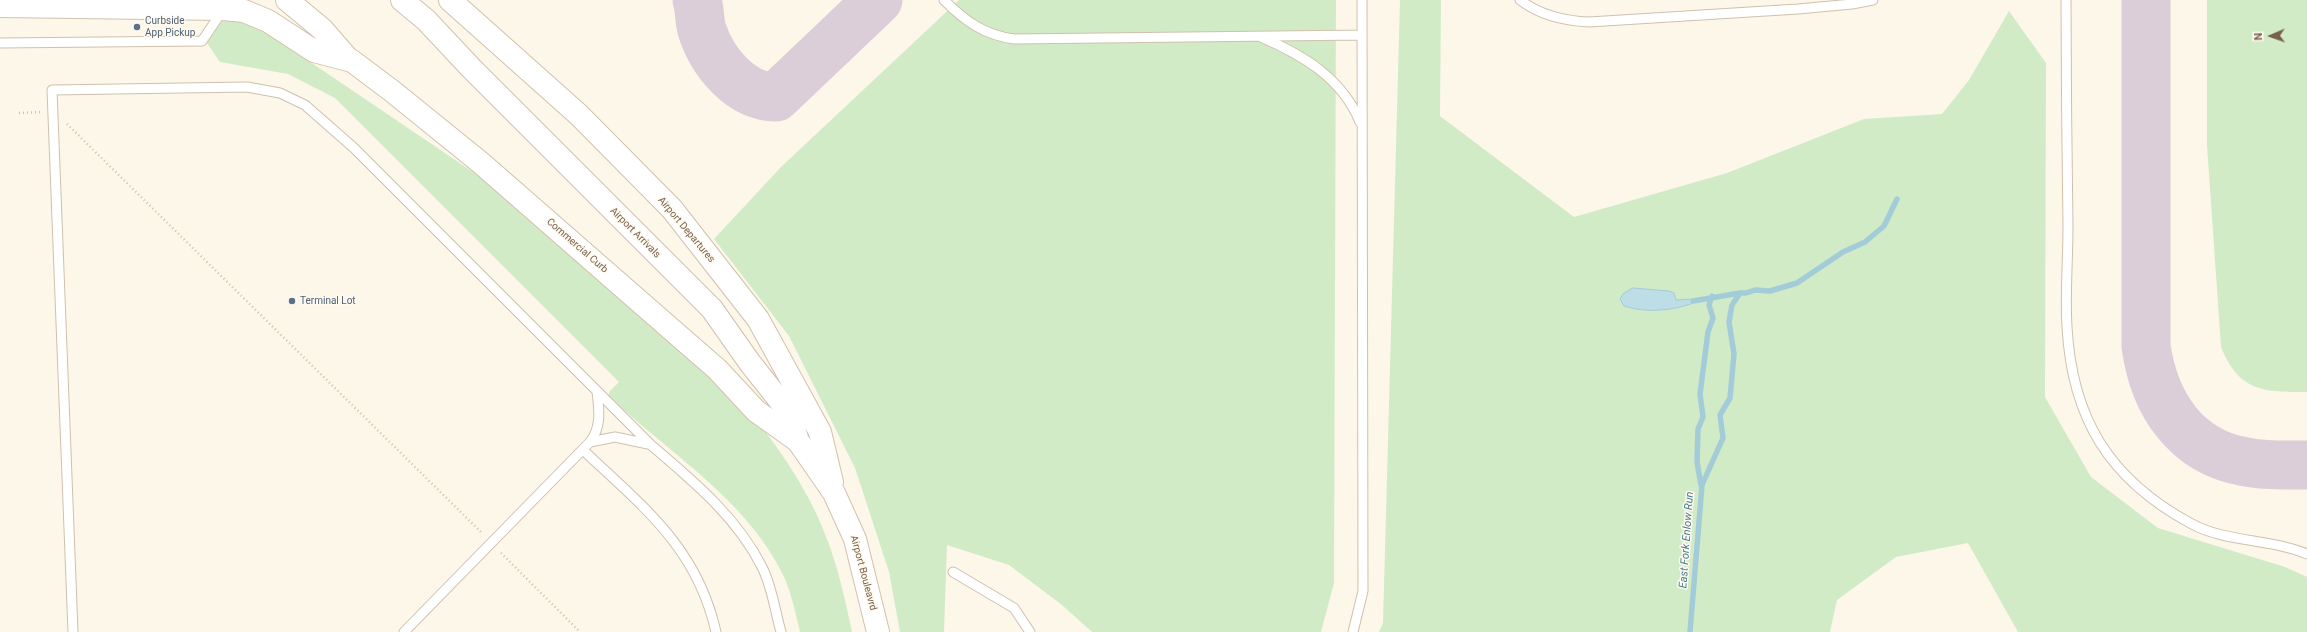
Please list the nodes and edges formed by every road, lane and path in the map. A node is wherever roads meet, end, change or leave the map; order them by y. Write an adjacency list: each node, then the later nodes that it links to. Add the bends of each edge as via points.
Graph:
1 (287, 0): 14 (street, Commercial Curb, via 322,29)
2 (402, 0): 19 (street, Airport Arrivals, via 426,20 712,309 750,363 788,410)
3 (450, 0): 23 (street, Airport Departures, via 579,115 672,209 758,319 820,432)
4 (944, 0): 12 (lane, via 968,22 986,33 1014,40)
5 (1362, 0): 11 (lane)
6 (1520, 0): 7 (lane, via 1550,17 1589,22 1820,7)
7 (1874, 0)
8 (2066, 0): 25 (lane, via 2067,328 2076,389 2091,428 2115,465 2128,479 2145,494 2190,523 2220,535)
9 (0, 6): 10 (street, Commercial Curb)
10 (223, 9): 13 (lane, via 202,41); 14 (street, Commercial Curb, via 244,11 268,21 314,51)
11 (1362, 35): 12 (lane); 17 (lane)
12 (1258, 36): 17 (lane, via 1298,55 1330,78 1351,103)
13 (0, 43)
14 (349, 60): 19 (street, Commercial Curb, via 392,91 481,163 717,369 756,411)
15 (54, 112): 16 (path); 18 (lane, via 52,90 247,87 280,93 305,105 354,148); 24 (path); 27 (lane)
16 (19, 113)
17 (1362, 127): 34 (lane, via 1363,591)
18 (597, 391): 20 (lane, via 599,424); 21 (lane)
19 (798, 441): 23 (street, Airport Arrivals)
20 (590, 442): 21 (lane, via 615,437); 22 (lane)
21 (651, 445): 31 (lane, via 693,481 740,530 762,568)
22 (583, 450): 24 (lane); 30 (lane, via 673,538 702,587)
23 (834, 493): 32 (street, Airport Bouleavrd, via 856,540)
24 (492, 543): 28 (lane); 29 (path)
25 (2307, 554)
26 (953, 572): 33 (lane, via 1014,608)
27 (73, 632)
28 (404, 632)
29 (580, 632)
30 (716, 632)
31 (780, 632)
32 (878, 632)
33 (1030, 632)
34 (1353, 632)

